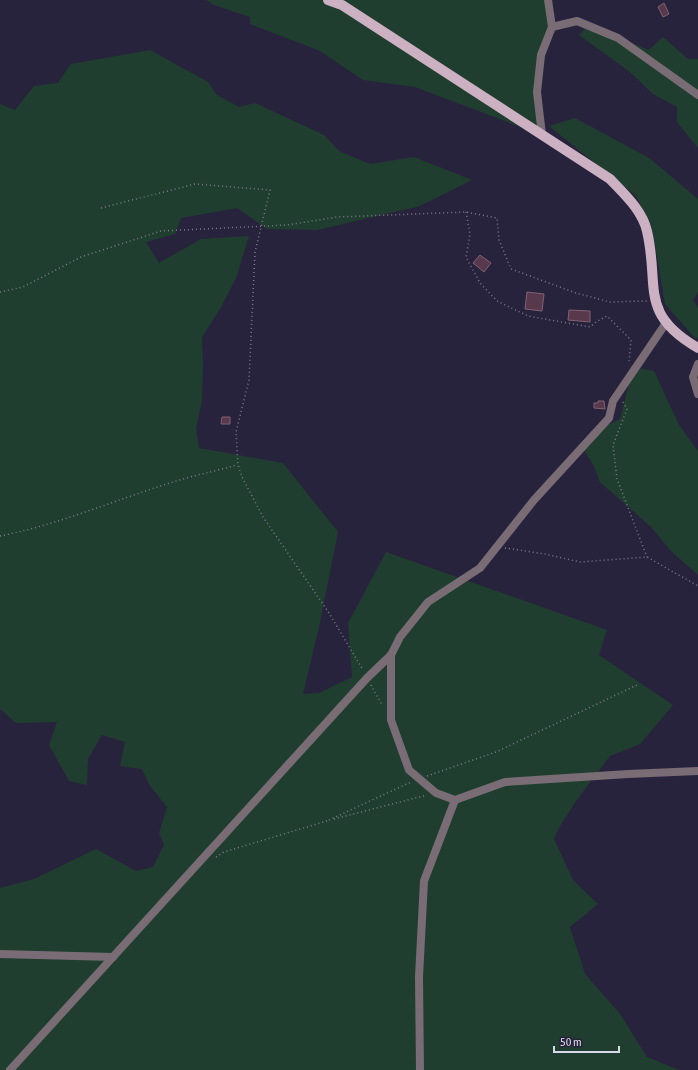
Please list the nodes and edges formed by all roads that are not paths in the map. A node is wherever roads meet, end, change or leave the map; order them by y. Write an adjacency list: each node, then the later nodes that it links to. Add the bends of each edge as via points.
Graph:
1 (328, 0): 5 (main road, via 342,5)
2 (548, 0): 3 (street)
3 (552, 27): 4 (street, via 577,22 618,38); 5 (street, via 541,55 537,92)
4 (698, 95)
5 (542, 135): 6 (main road, via 610,180 634,204 647,231 654,301)
6 (666, 323): 7 (main road, via 683,339); 10 (street, via 618,394 608,418 534,500 480,568 428,602 400,637)
7 (698, 348)
8 (698, 364): 9 (street, via 693,377)
9 (698, 394)
10 (391, 654): 12 (street, via 391,720 409,770 436,793); 14 (street)
11 (698, 772): 12 (street, via 505,782)
12 (455, 800): 16 (street, via 424,881 419,977)
13 (0, 954): 14 (street)
14 (113, 957): 15 (street)
15 (10, 1070)
16 (420, 1070)

